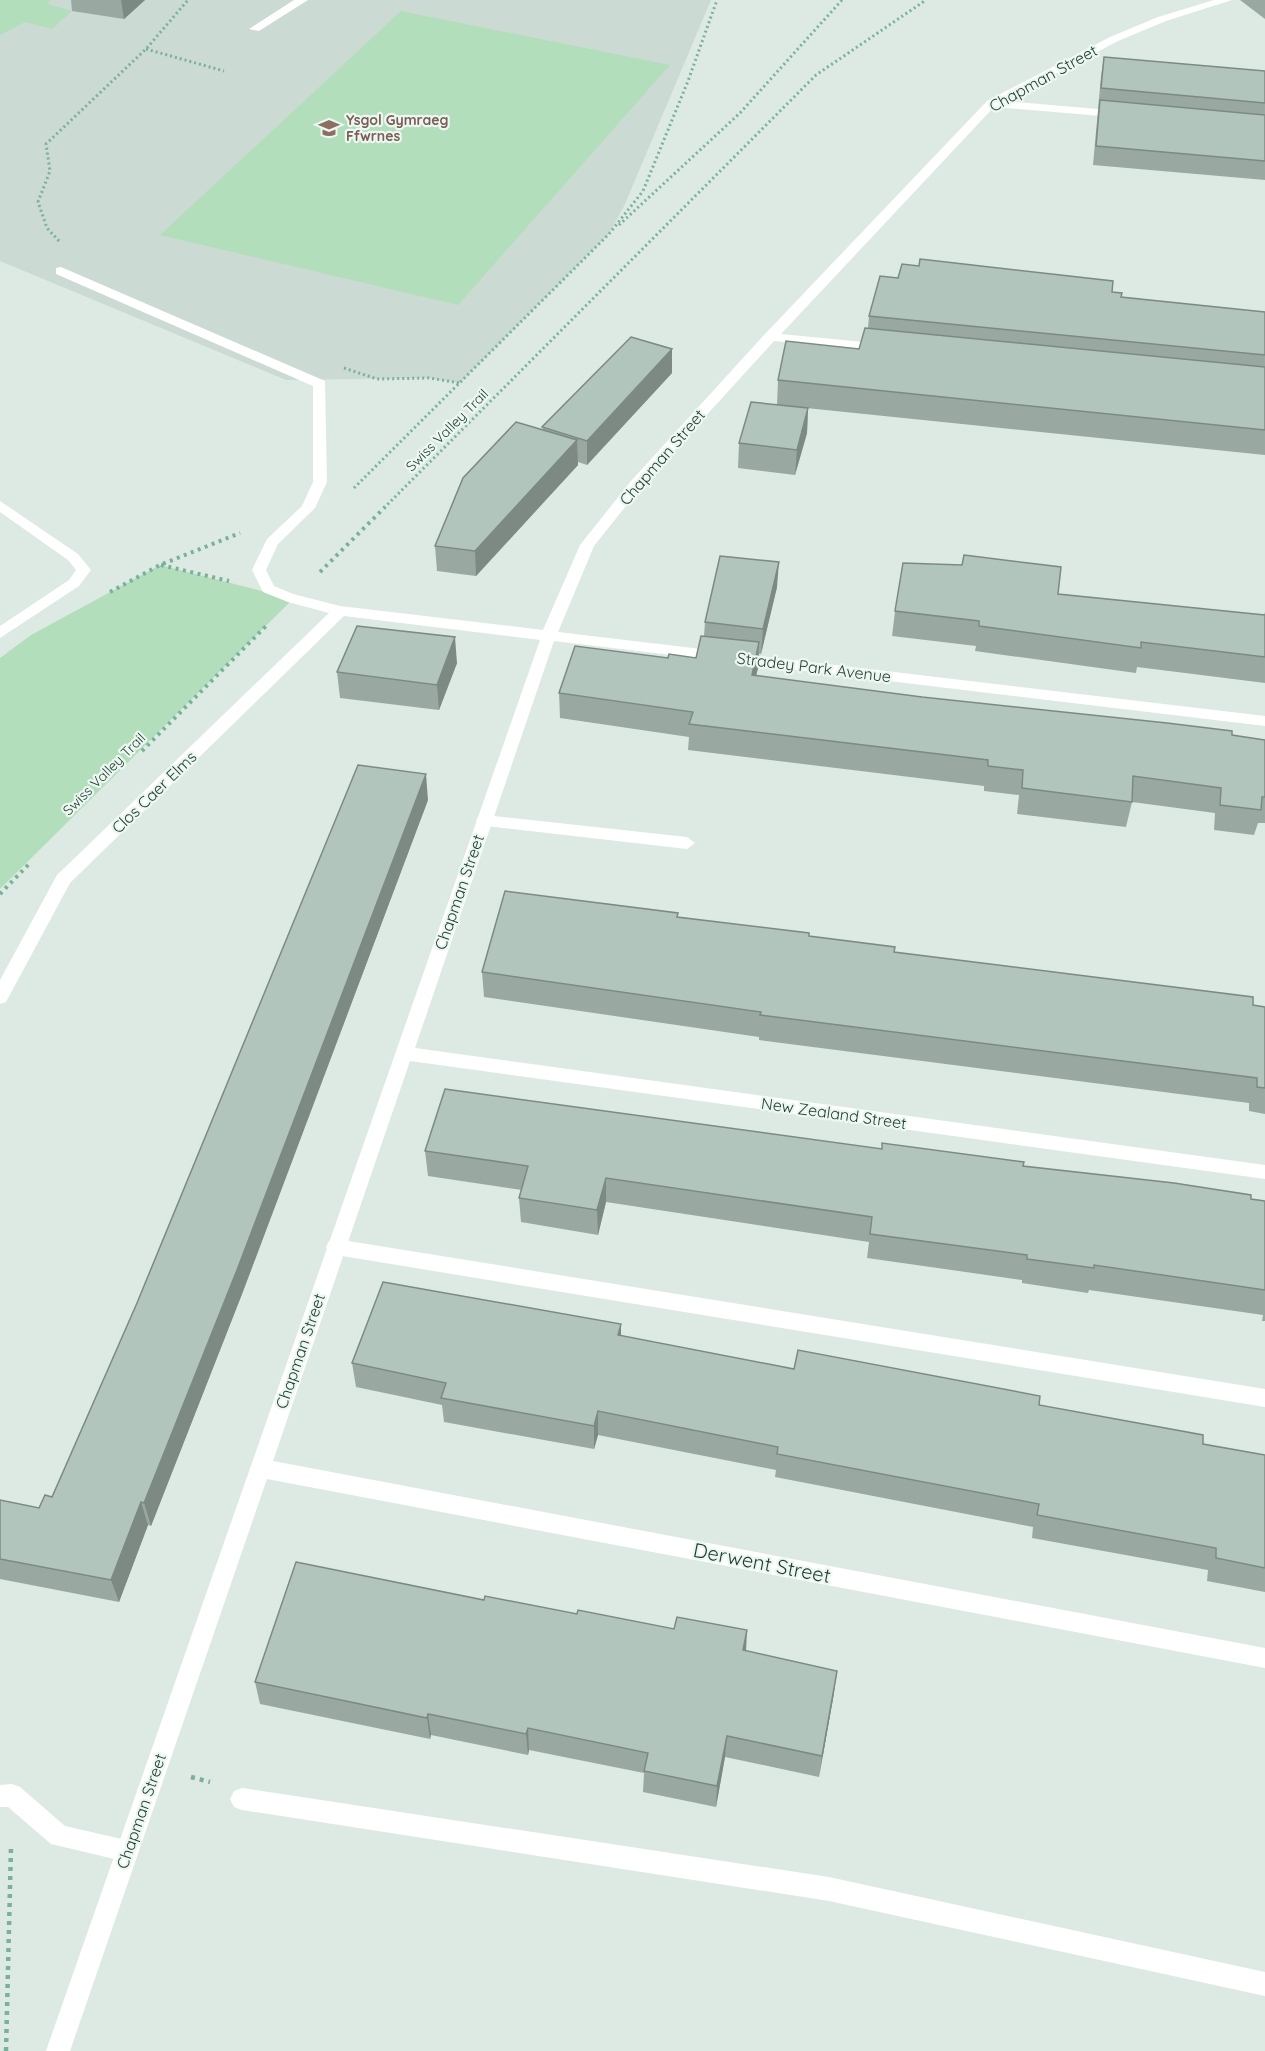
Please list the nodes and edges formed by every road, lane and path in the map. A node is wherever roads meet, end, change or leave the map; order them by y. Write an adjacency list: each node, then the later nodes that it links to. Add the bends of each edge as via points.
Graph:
1 (188, 0): 8 (path)
2 (302, 0): 7 (street)
3 (717, 0): 12 (path, via 643,190)
4 (842, 0): 12 (path, via 740,113)
5 (926, 0): 23 (path, Swiss Valley Trail, via 816,75)
6 (1226, 0): 10 (street, Chapman Street, via 1114,39)
7 (255, 29)
8 (146, 49): 9 (path); 13 (path, via 46,144 50,171 38,202 47,228)
9 (224, 71)
10 (991, 103): 11 (street); 15 (street, Chapman Street)
11 (1134, 116)
12 (609, 234): 18 (path)
13 (63, 246)
14 (61, 271): 19 (street, via 320,384 320,482)
15 (770, 337): 16 (street); 26 (street, Chapman Street, via 636,484 587,545)
16 (900, 350)
17 (338, 366): 18 (path, via 377,379 429,378)
18 (460, 383): 19 (path, via 352,490)
19 (315, 494): 22 (street, via 308,508 272,542 259,570)
20 (3, 511): 25 (street, via 73,557 84,570 74,583)
21 (243, 532): 22 (path, via 160,565)
22 (268, 589): 23 (street, Stradey Park Avenue)
23 (293, 599): 24 (street, Stradey Park Avenue); 28 (path, Swiss Valley Trail)
24 (340, 611): 26 (street, Stradey Park Avenue); 33 (street, Clos Caer Elms, via 63,879)
25 (0, 633)
26 (549, 635): 27 (street, Stradey Park Avenue); 29 (street, Chapman Street)
27 (1265, 721)
28 (134, 759)
29 (484, 820): 30 (street); 34 (street, Chapman Street)
30 (687, 843)
31 (33, 860): 32 (path)
32 (0, 894)
33 (0, 997)
34 (404, 1053): 35 (street, New Zealand Street); 36 (street, Chapman Street)
35 (1265, 1172)
36 (336, 1247): 37 (street); 38 (street, Chapman Street)
37 (1265, 1398)
38 (260, 1468): 39 (street, Derwent Street); 42 (street, Chapman Street)
39 (1265, 1658)
40 (6, 1796): 42 (street, via 58,1836); 44 (path)
41 (242, 1799): 43 (street, via 829,1889)
42 (128, 1850): 45 (street, Chapman Street)
43 (1265, 1984)
44 (6, 2051)
45 (58, 2051)

